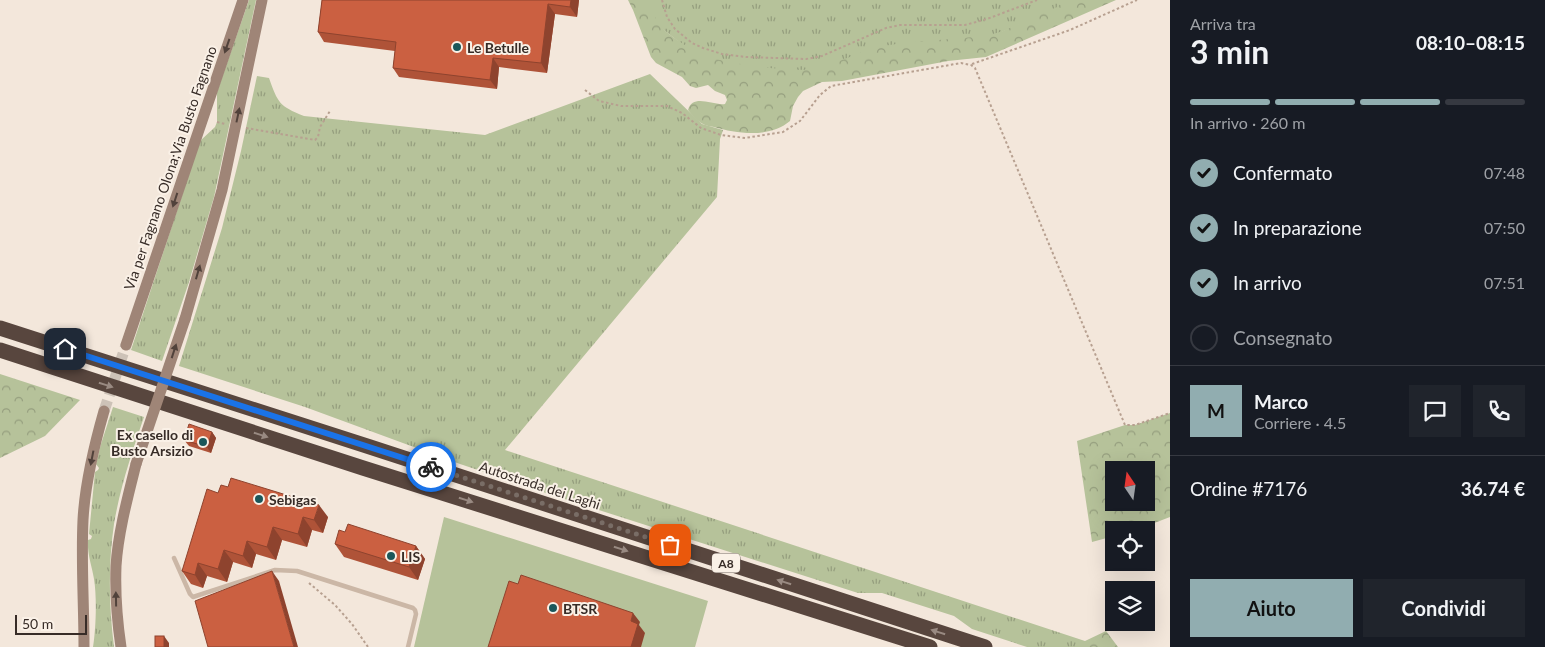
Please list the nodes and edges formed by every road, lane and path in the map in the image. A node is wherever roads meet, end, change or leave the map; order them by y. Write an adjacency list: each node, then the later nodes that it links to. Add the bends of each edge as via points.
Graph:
1 (243, 0): 14 (main road, Via per Fagnano Olona;Via Busto Fagnano, one-way to 14)
2 (262, 0): 24 (main road, one-way to 2, bridge, via 116,565 125,507 222,190)
3 (662, 0): 4 (path, via 675,29 692,44 722,54 806,60 886,28 965,25)
4 (1037, 0)
5 (1137, 0): 6 (path, via 1070,30)
6 (971, 65): 7 (path, via 961,63 832,86 820,95 800,121 784,132 745,138 701,128 667,106 621,106 599,101); 20 (path, via 975,68 1124,425 1135,426)
7 (584, 90)
8 (330, 110): 11 (path, via 316,140)
9 (217, 122): 10 (path)
10 (229, 125)
11 (246, 128)
12 (0, 318): 15 (highway)
13 (0, 328): 15 (highway, Autostrada dei Laghi / A8)
14 (126, 345)
15 (65, 349): 28 (highway, Autostrada dei Laghi / A8, one-way to 15)
16 (0, 350): 18 (highway, A8)
17 (0, 357): 18 (highway)
18 (60, 370): 27 (highway, A8, one-way to 27)
19 (104, 410): 23 (main road, one-way to 23, via 88,475 83,519)
20 (1170, 413)
21 (174, 558): 22 (lane, via 193,597 275,570)
22 (297, 571): 25 (path, via 335,605); 26 (lane, via 416,610)
23 (84, 647)
24 (121, 647)
25 (368, 647)
26 (408, 647)
27 (930, 647)
28 (984, 647)

